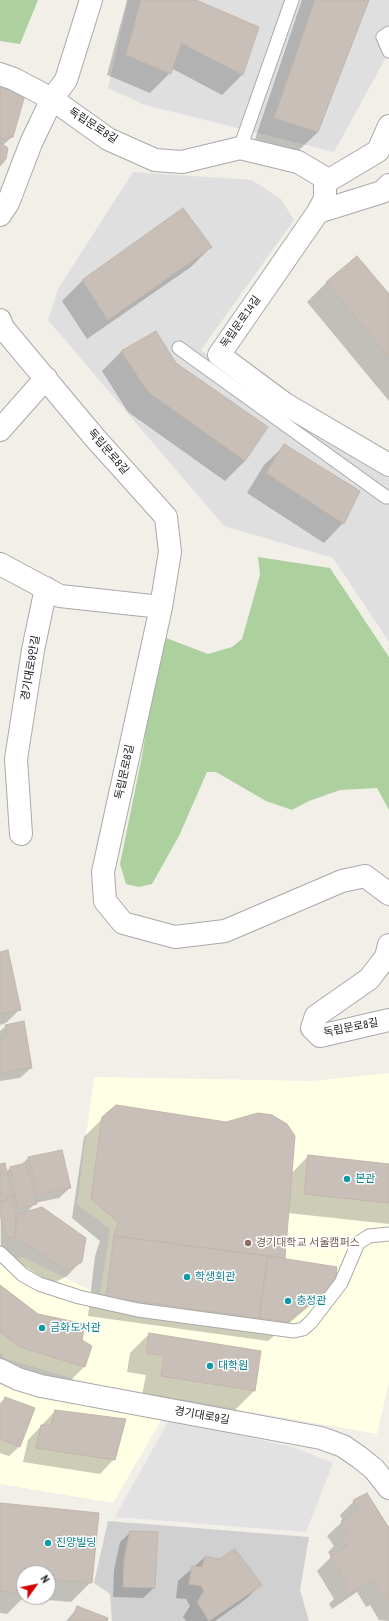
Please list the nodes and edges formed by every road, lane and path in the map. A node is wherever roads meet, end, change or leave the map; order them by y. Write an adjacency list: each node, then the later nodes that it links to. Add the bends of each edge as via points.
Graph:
1 (91, 0): 6 (street, via 66,80)
2 (292, 0): 8 (lane)
3 (389, 33): 4 (lane, via 383,37)
4 (389, 51)
5 (0, 74): 6 (street, 독립문로8길)
6 (52, 99): 8 (street, 독립문로8길, via 108,139 154,160 182,162); 12 (street, via 31,143 8,203)
7 (389, 126): 9 (street, via 378,151)
8 (240, 148): 9 (street, 독립문로8길, via 298,162)
9 (325, 180): 11 (street, 독립문로14길, via 325,199)
10 (389, 185): 11 (street, via 382,192)
11 (318, 212): 17 (street, 독립문로14길, via 219,355 285,404)
12 (0, 215)
13 (1, 326): 15 (street, 독립문로8길)
14 (179, 348): 18 (lane)
15 (46, 378): 16 (street); 21 (street, 독립문로8길, via 166,518 170,552)
16 (0, 430)
17 (389, 465)
18 (389, 497)
19 (0, 564): 20 (street)
20 (46, 588): 21 (street, via 60,596); 22 (street, 경기대로9안길)
21 (161, 607): 24 (street, 독립문로8길, via 103,872 105,901 123,923 175,937 225,931 342,881 365,876)
22 (9, 748): 23 (street, 경기대로9안길, via 16,759)
23 (21, 834)
24 (389, 894)
25 (389, 945): 26 (street, 독립문로8길, via 386,957 369,979 316,1016 312,1028 320,1036)
26 (389, 1020)
27 (389, 1234): 28 (lane, via 369,1236 358,1243 341,1283 311,1322 303,1329 294,1331 138,1310 79,1297 39,1284 23,1275)
28 (0, 1253)
29 (0, 1370): 30 (street, 경기대로9길, via 41,1386 322,1438 359,1456)
30 (389, 1488)

